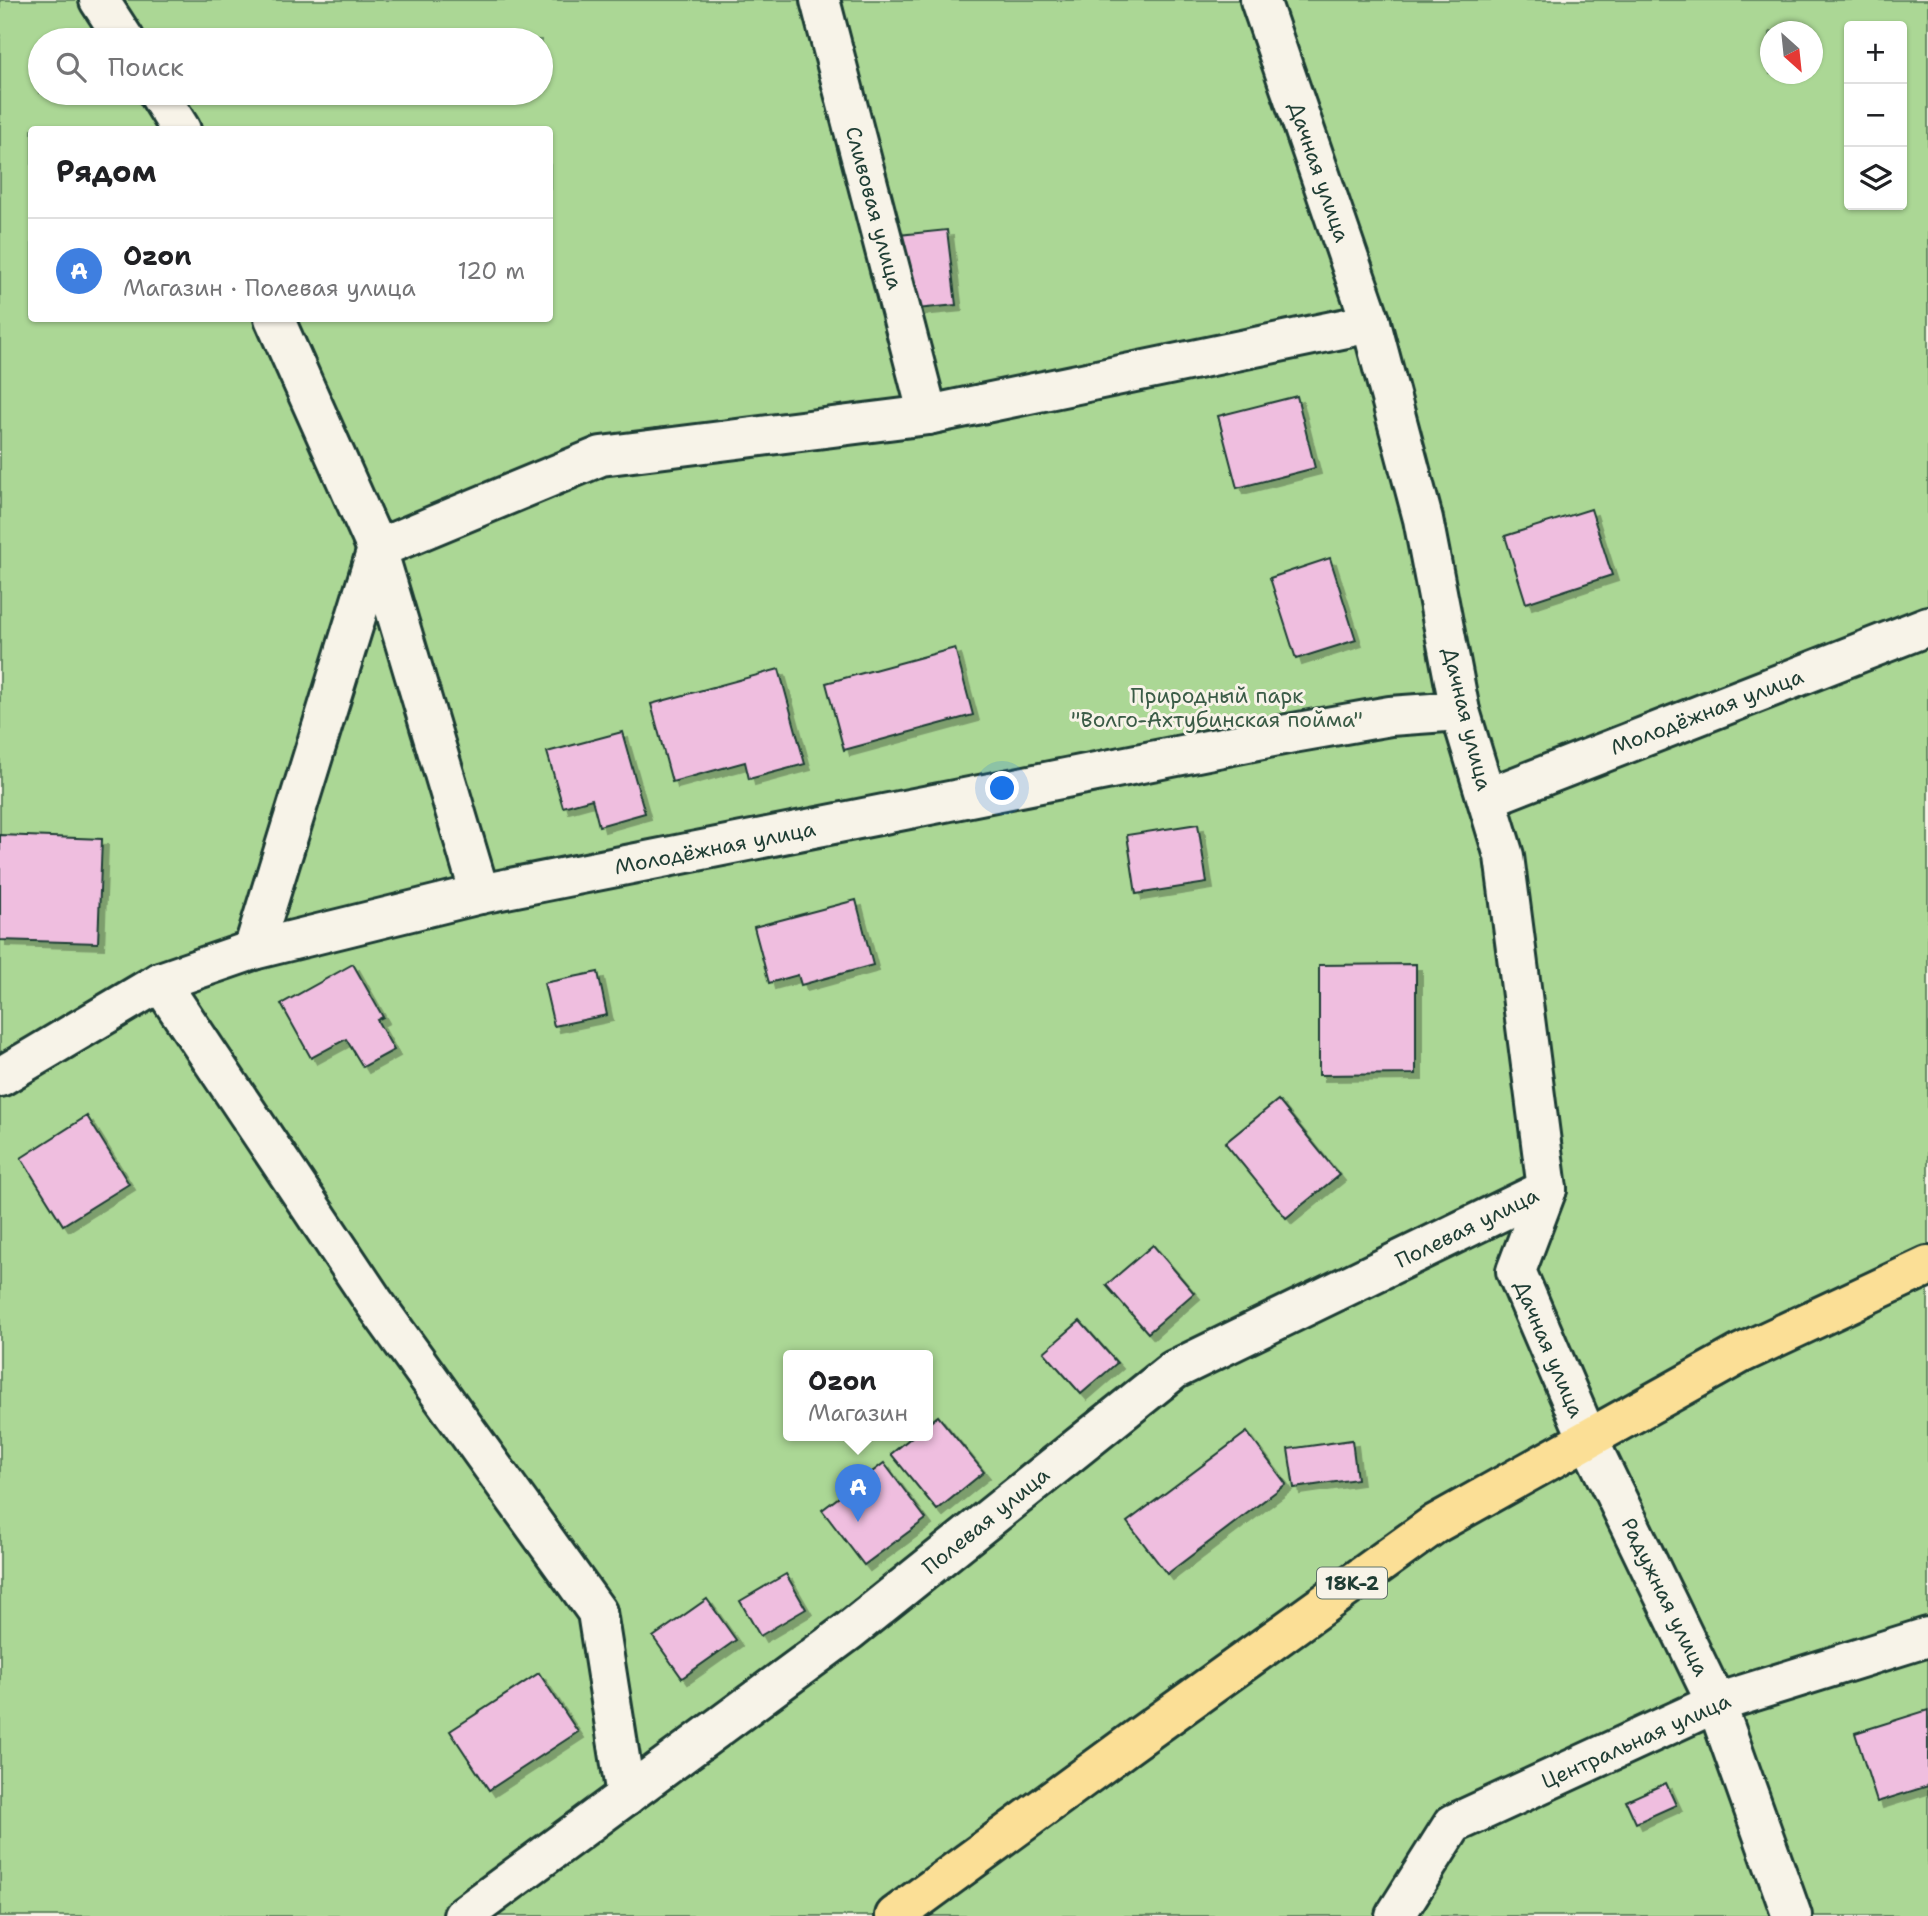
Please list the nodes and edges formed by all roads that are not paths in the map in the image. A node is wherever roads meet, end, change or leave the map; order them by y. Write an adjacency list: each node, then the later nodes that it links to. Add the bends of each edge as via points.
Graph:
1 (99, 0): 4 (street)
2 (820, 0): 9 (street, Сливовая улица)
3 (1261, 0): 8 (street, Дачная улица)
4 (117, 28)
5 (165, 105): 6 (street)
6 (179, 126)
7 (276, 322): 10 (street)
8 (1371, 323): 9 (street); 12 (street, Дачная улица, via 1423,519)
9 (928, 415): 10 (street, via 601,456)
10 (377, 549): 14 (street); 15 (street)
11 (1928, 626): 13 (street, Молодёжная улица)
12 (1460, 710): 13 (street, Дачная улица); 14 (street, Молодёжная улица, via 1390,716 1293,733)
13 (1487, 798): 18 (street, Дачная улица, via 1504,856)
14 (480, 894): 15 (street, Молодёжная улица)
15 (253, 950): 16 (street, Молодёжная улица)
16 (160, 982): 17 (street, Молодёжная улица); 23 (street, via 374,1302 597,1612)
17 (0, 1077)
18 (1547, 1189): 20 (street, Дачная улица, via 1516,1272); 23 (street, Полевая улица, via 1174,1370 849,1631)
19 (1928, 1266): 20 (main road, 18К-2, via 1741,1353)
20 (1588, 1439): 22 (street, Радужная улица); 25 (main road, 18К-2, via 1435,1524)
21 (1928, 1637): 22 (street, Центральная улица)
22 (1716, 1703): 26 (street, Центральная улица, via 1453,1824); 27 (street, Радужная улица)
23 (626, 1796): 24 (street, Полевая улица)
24 (463, 1916)
25 (895, 1916)
26 (1395, 1916)
27 (1792, 1916)

